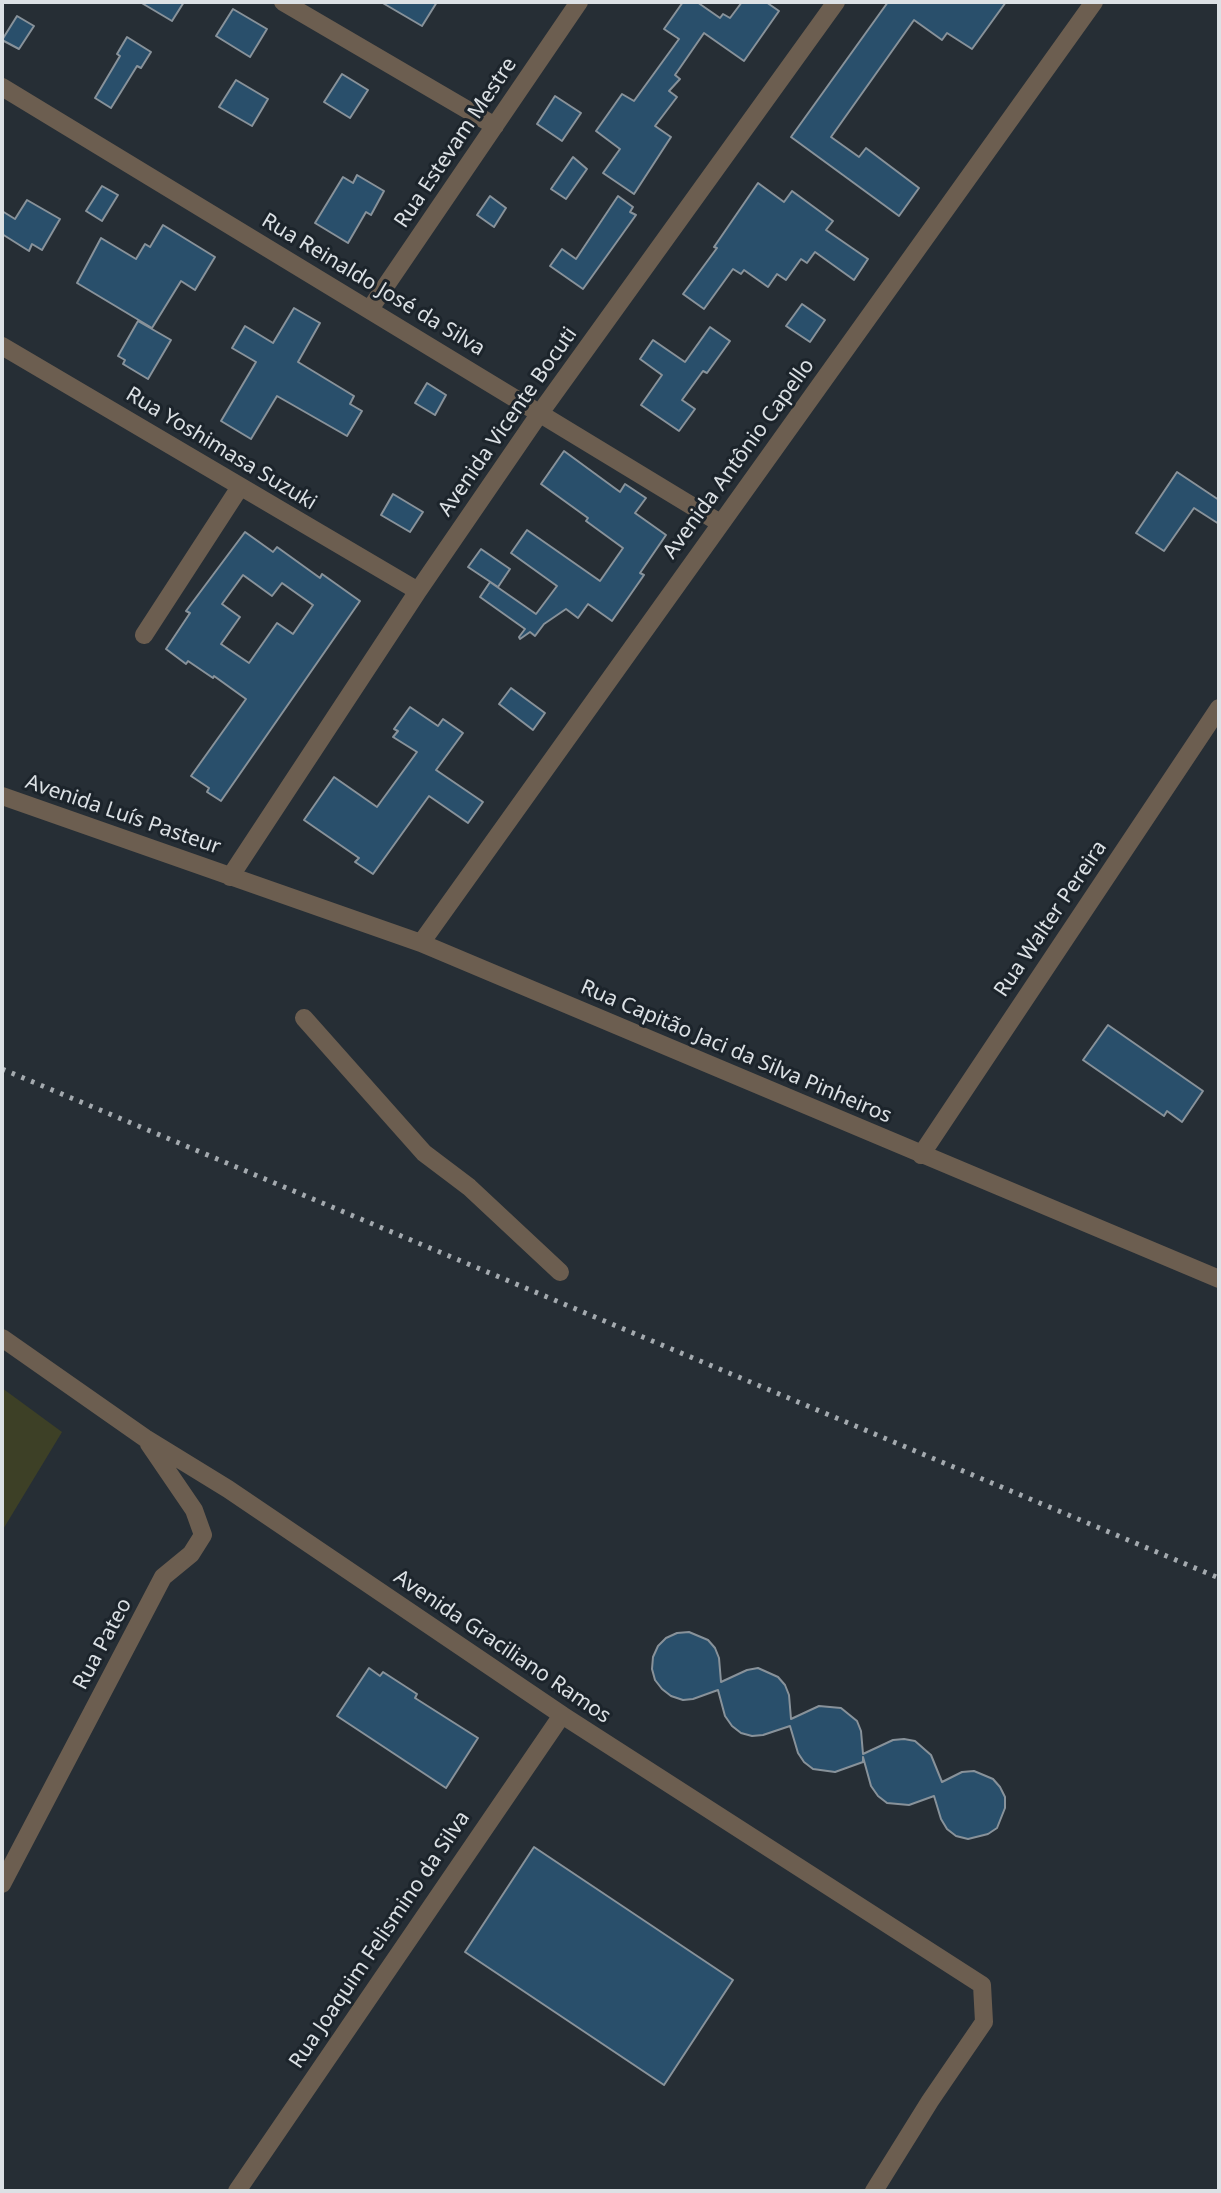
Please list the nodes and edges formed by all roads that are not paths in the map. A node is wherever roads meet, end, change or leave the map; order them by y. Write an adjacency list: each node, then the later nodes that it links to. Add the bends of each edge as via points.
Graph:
1 (283, 2): 6 (street)
2 (579, 2): 6 (street, Rua Estevam Mestre)
3 (836, 2): 9 (street, Avenida Vicente Bocuti)
4 (1094, 2): 11 (street, Avenida Antônio Capello)
5 (2, 87): 7 (street, Rua Reinaldo José da Silva)
6 (495, 126): 7 (street, Rua Estevam Mestre)
7 (370, 309): 9 (street, Rua Reinaldo José da Silva)
8 (2, 346): 10 (street, Rua Yoshimasa Suzuki)
9 (540, 413): 11 (street, Rua Reinaldo José da Silva); 12 (street, Avenida Vicente Bocuti)
10 (240, 487): 12 (street, Rua Yoshimasa Suzuki); 13 (street)
11 (720, 523): 17 (street, Avenida Antônio Capello)
12 (418, 591): 16 (street, Avenida Vicente Bocuti)
13 (144, 635)
14 (1219, 708): 19 (street, Rua Walter Pereira)
15 (2, 796): 16 (street, Avenida Luís Pasteur)
16 (230, 877): 17 (street, Rua Capitão Jaci da Silva Pinheiros)
17 (421, 943): 19 (street, Rua Capitão Jaci da Silva Pinheiros)
18 (304, 1018): 20 (street, via 424,1153)
19 (921, 1155): 21 (street, Rua Capitão Jaci da Silva Pinheiros)
20 (560, 1272)
21 (1219, 1279)
22 (2, 1338): 23 (street, Avenida Graciliano Ramos)
23 (145, 1438): 24 (street, Avenida Graciliano Ramos); 25 (street, Rua Pateo, via 194,1510 203,1535 191,1554 163,1577)
24 (562, 1715): 26 (street, Rua Joaquim Felismino da Silva); 27 (street, Avenida Graciliano Ramos, via 982,1985 984,2022)
25 (2, 1884)
26 (237, 2191)
27 (874, 2191)

